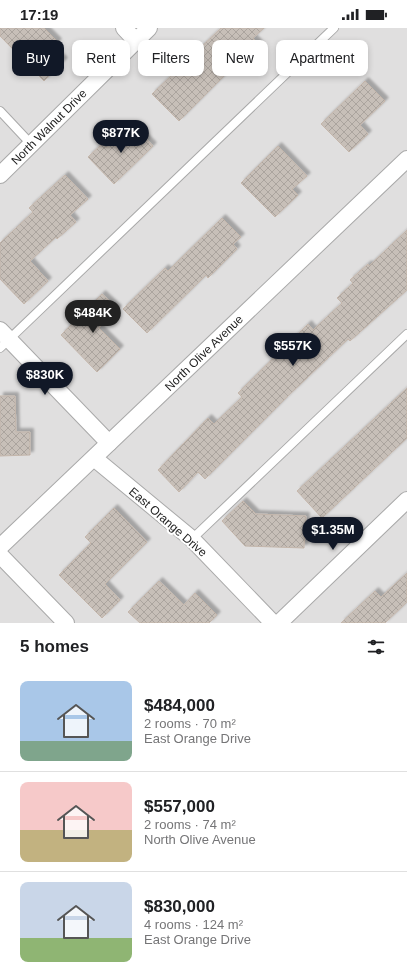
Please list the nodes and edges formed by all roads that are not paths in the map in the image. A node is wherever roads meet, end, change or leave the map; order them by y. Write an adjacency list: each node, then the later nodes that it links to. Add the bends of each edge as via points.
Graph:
1 (124, 28): 4 (street)
2 (149, 28): 4 (street, North Walnut Drive)
3 (334, 28): 10 (lane)
4 (136, 41): 6 (street, North Walnut Drive)
5 (0, 111): 6 (lane)
6 (31, 144): 8 (street, North Walnut Drive)
7 (407, 159): 11 (street, North Olive Avenue)
8 (0, 176)
9 (407, 334): 14 (lane)
10 (3, 339): 11 (street)
11 (110, 443): 12 (street, North Olive Avenue)
12 (94, 458): 14 (street, East Orange Drive); 15 (street, North Olive Avenue)
13 (407, 500): 19 (street)
14 (192, 539): 18 (street, East Orange Drive)
15 (0, 547)
16 (0, 554): 17 (street)
17 (66, 623)
18 (273, 623)
19 (279, 623)

